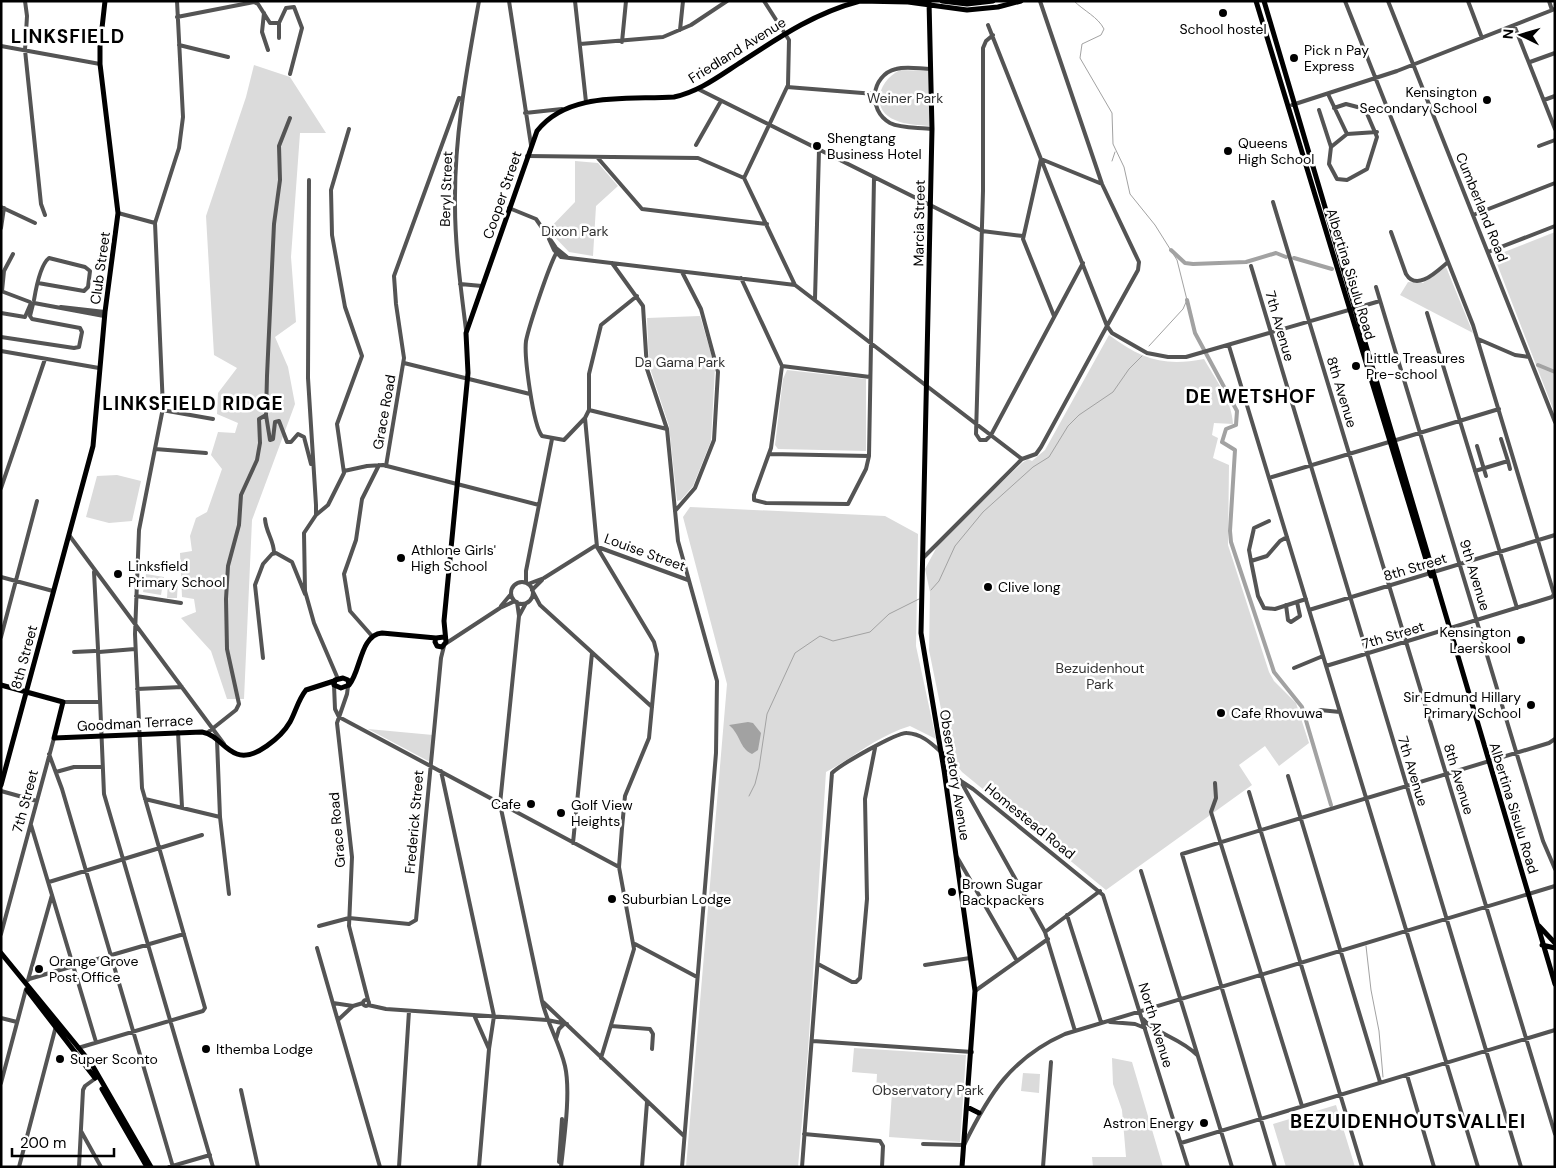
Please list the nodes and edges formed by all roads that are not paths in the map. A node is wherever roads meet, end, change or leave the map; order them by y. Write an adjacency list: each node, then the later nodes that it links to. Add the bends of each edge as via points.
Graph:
1 (25, 1): 38 (street)
2 (105, 1): 43 (main road, Club Street)
3 (177, 1): 25 (street)
4 (479, 1): 53 (street, Beryl Street)
5 (509, 1): 62 (street, Cooper Street)
6 (575, 1): 35 (street)
7 (626, 1): 34 (street)
8 (683, 1): 29 (street)
9 (727, 1): 29 (street)
10 (764, 1): 30 (street)
11 (860, 1): 22 (main road, Friedland Avenue); 30 (main road, Friedland Avenue, via 816,15)
12 (942, 1): 13 (main road, via 967,4)
13 (993, 1)
14 (1021, 1): 22 (main road, Friedland Avenue, via 967,10)
15 (1040, 1): 83 (street)
16 (1256, 1): 58 (main road, Albertina Sisulu Road)
17 (1264, 1): 57 (main road, Albertina Sisulu Road)
18 (1345, 1): 47 (street)
19 (1388, 1): 44 (street, Cumberland Road)
20 (1468, 1): 33 (street)
21 (1549, 1): 23 (street)
22 (930, 3): 45 (main road, Marcia Street)
23 (1554, 10): 28 (street)
24 (264, 13): 25 (street, via 254,2); 26 (street, via 270,23); 39 (street, via 262,32)
25 (177, 17): 36 (street)
26 (279, 23): 32 (street); 46 (street, via 286,8 295,9 302,30)
27 (988, 25): 31 (street)
28 (1514, 25): 33 (street); 42 (street)
29 (680, 30): 34 (street, via 655,39)
30 (785, 33): 48 (street, via 789,45); 49 (main road, Friedland Avenue)
31 (993, 35): 78 (street); 96 (street, via 983,48)
32 (279, 38)
33 (1482, 38): 44 (street)
34 (622, 42): 35 (street)
35 (580, 44): 56 (street)
36 (179, 45): 41 (street); 92 (street, via 184,101 181,139)
37 (1, 46): 38 (street)
38 (25, 50): 43 (street); 89 (street, via 41,204)
39 (268, 50)
40 (1555, 53): 42 (street)
41 (228, 57)
42 (1530, 62): 54 (street)
43 (100, 64): 88 (main road, Club Street)
44 (1413, 65): 47 (street); 90 (street, Cumberland Road)
45 (931, 69): 50 (street, via 893,70 880,81); 66 (main road, Marcia Street)
46 (290, 74)
47 (1376, 79): 51 (street); 102 (street)
48 (787, 87): 50 (street); 64 (street)
49 (698, 89): 55 (street); 56 (main road, Friedland Avenue, via 674,97)
50 (875, 94): 66 (street, via 879,112 889,122)
51 (1328, 94): 57 (street); 59 (street)
52 (1555, 96): 54 (street)
53 (460, 98): 109 (street, Beryl Street, via 455,204); 134 (street, Grace Road, via 394,276)
54 (1544, 100): 67 (street)
55 (721, 101): 64 (street); 72 (street)
56 (586, 102): 60 (main road, Friedland Avenue)
57 (1295, 104): 58 (street); 118 (main road, Albertina Sisulu Road)
58 (1288, 106): 118 (main road, Albertina Sisulu Road)
59 (1334, 108): 68 (street, via 1346,104 1364,108); 69 (street)
60 (562, 109): 62 (street, Friedland Avenue); 71 (main road, Friedland Avenue, via 545,122)
61 (1319, 110): 74 (street)
62 (525, 113): 71 (street, Cooper Street)
63 (290, 118): 144 (street, via 279,146 280,180 272,261)
64 (770, 126): 75 (street); 79 (street)
65 (349, 128): 172 (street, via 331,192 332,237 343,300 362,354 337,427)
66 (932, 129): 85 (main road, Marcia Street)
67 (1555, 129)
68 (1377, 132): 69 (street); 74 (street, via 1367,169 1347,180 1334,176 1329,164)
69 (1347, 134): 74 (street)
70 (1555, 140): 73 (street)
71 (530, 145): 76 (main road, Cooper Street)
72 (696, 145)
73 (1539, 146)
74 (1331, 147)
75 (819, 150): 80 (street); 115 (street)
76 (527, 156): 77 (street); 87 (main road, Cooper Street)
77 (597, 157): 79 (street, via 698,158); 93 (street, via 642,209)
78 (1042, 159): 83 (street); 98 (street); 104 (street)
79 (744, 178): 93 (street)
80 (874, 178): 85 (street); 129 (street)
81 (309, 180): 173 (street, via 308,366)
82 (1555, 182): 90 (street)
83 (1102, 184): 124 (street, via 1139,265)
84 (1272, 202): 123 (street, 8th Avenue)
85 (931, 205): 96 (street); 139 (main road, Marcia Street)
86 (3, 208): 91 (street); 95 (street)
87 (509, 208): 100 (street, via 536,219); 111 (main road, Cooper Street)
88 (118, 213): 92 (street); 121 (main road, Club Street)
89 (45, 215)
90 (1473, 215): 99 (street, Cumberland Road)
91 (35, 223)
92 (155, 223): 142 (street)
93 (767, 224): 110 (street)
94 (1555, 226): 99 (street)
95 (1, 228)
96 (982, 231): 98 (street); 149 (street)
97 (1391, 232): 102 (street, via 1410,279 1424,280)
98 (1023, 236): 122 (street)
99 (1488, 252): 132 (street, Cumberland Road)
100 (558, 253): 103 (street); 140 (street, via 526,341)
101 (14, 254): 113 (street, via 2,276)
102 (1448, 262): 128 (street)
103 (612, 263): 106 (street); 114 (street)
104 (1083, 263): 122 (street); 124 (street)
105 (1251, 266): 126 (street, 7th Avenue)
106 (682, 272): 107 (street); 181 (street, via 701,309 718,372 714,440 696,488)
107 (741, 278): 110 (street); 135 (street)
108 (38, 283): 108 (street, via 44,262 49,258 90,271 88,287 84,291); 116 (street)
109 (460, 284): 111 (street); 125 (street, Beryl Street)
110 (795, 285): 115 (street)
111 (482, 286): 125 (main road, Cooper Street)
112 (1376, 287): 117 (street, 9th Avenue)
113 (2, 291): 116 (street)
114 (637, 296): 143 (street, via 601,325 589,374); 150 (street, via 644,310 647,369)
115 (815, 299): 129 (street)
116 (32, 301): 119 (street, via 25,317); 121 (street); 127 (street, via 32,319 80,328 79,347)
117 (1380, 301): 118 (street); 151 (street, 9th Avenue)
118 (1353, 308): 123 (street); 155 (main road, Albertina Sisulu Road)
119 (1, 313)
120 (1427, 313): 147 (street)
121 (104, 314): 136 (main road, Club Street)
122 (1054, 316): 152 (street)
123 (1309, 322): 126 (street); 160 (street, 8th Avenue)
124 (1107, 326): 130 (street, via 1123,340 1155,355 1179,358); 162 (street, via 1038,452)
125 (466, 333): 138 (main road, Beryl Street)
126 (1270, 334): 130 (street); 166 (street, 7th Avenue)
127 (1, 337)
128 (1478, 339): 132 (street, via 1515,355); 141 (street)
129 (870, 343): 137 (street); 139 (street)
130 (1229, 346): 176 (street)
131 (1, 352): 133 (street)
132 (1529, 357): 148 (street, Cumberland Road)
133 (45, 359): 136 (street); 168 (street)
134 (404, 363): 138 (street); 165 (street, Grace Road)
135 (782, 366): 137 (street); 159 (street)
136 (99, 368): 185 (main road, Club Street, via 92,453)
137 (870, 377): 161 (street)
138 (467, 379): 140 (street); 177 (main road, Frederick Street)
139 (926, 386): 149 (street); 192 (main road, Observatory Avenue)
140 (530, 394): 153 (street, via 539,432)
141 (1499, 409): 147 (street); 188 (street)
142 (162, 410): 146 (street); 157 (street)
143 (589, 410): 145 (street); 150 (street)
144 (266, 415): 173 (street, via 270,441 277,420 287,442 298,434 304,437); 253 (street, via 259,419 257,460 242,491 239,525 228,566 227,649 239,706)
145 (585, 418): 153 (street, via 565,439); 189 (street)
146 (214, 419)
147 (1460, 420): 151 (street); 170 (street)
148 (1555, 422)
149 (977, 424): 152 (street); 152 (street, via 978,438 986,440)
150 (667, 429): 181 (street)
151 (1420, 433): 155 (street); 194 (street, 9th Avenue)
152 (990, 435): 162 (street)
153 (552, 439): 180 (street)
154 (1501, 439): 163 (street)
155 (1391, 442): 160 (street); 197 (main road, Albertina Sisulu Road)
156 (1477, 446): 167 (street)
157 (156, 449): 158 (street); 208 (street, via 138,534)
158 (206, 453)
159 (770, 454): 161 (street); 161 (street, via 754,495 758,503 845,505 852,499)
160 (1349, 454): 166 (street); 204 (street, 8th Avenue)
161 (869, 456)
162 (1022, 458): 192 (street)
163 (1508, 461): 167 (street); 169 (street)
164 (379, 466): 165 (street); 172 (street); 226 (street, Grace Road, via 362,499 356,540 344,574 350,611)
165 (386, 466): 177 (street)
166 (1309, 466): 176 (street); 210 (street, 7th Avenue)
167 (1484, 468): 170 (street); 174 (street)
168 (7, 469): 171 (street); 175 (street)
169 (1510, 469)
170 (1475, 470): 191 (street)
171 (1, 471): 175 (street)
172 (344, 472): 182 (street, via 328,504)
173 (314, 476): 182 (street)
174 (1486, 476)
175 (4, 477): 178 (street)
176 (1269, 478): 187 (street)
177 (458, 485): 180 (street); 227 (main road, Frederick Street)
178 (1, 488)
179 (37, 501): 201 (street)
180 (539, 505): 196 (street)
181 (675, 511): 200 (street)
182 (316, 515): 209 (street, via 304,533)
183 (265, 519): 190 (street)
184 (1269, 521): 193 (street, via 1254,528)
185 (69, 535): 195 (street); 205 (main road, 8th Street)
186 (1555, 535): 188 (street, 8th Street)
187 (1287, 537): 193 (street, via 1267,556); 211 (street)
188 (1539, 541): 191 (street, 8th Street); 219 (street, 7th Street, via 1553,590 1552,597)
189 (597, 547): 199 (street, Louise Street, via 588,549); 200 (street, Louise Street); 247 (street, via 656,647)
190 (274, 553): 209 (street, via 291,561); 235 (street, via 263,564 256,585)
191 (1500, 553): 194 (street, 8th Street); 219 (street)
192 (922, 559): 261 (main road, Observatory Avenue, via 921,640)
193 (1250, 561): 217 (street, via 1260,604 1271,610)
194 (1460, 565): 197 (street, 8th Street); 222 (street, 9th Avenue)
195 (94, 570): 223 (street); 230 (street)
196 (526, 571): 202 (street); 203 (street)
197 (1431, 574): 204 (street, 8th Street); 224 (main road, Albertina Sisulu Road)
198 (1, 578): 201 (street)
199 (544, 578): 203 (street, Louise Street); 206 (street, Louise Street)
200 (688, 580): 338 (street, via 714,667 718,699)
201 (16, 581): 205 (street); 225 (street)
202 (519, 583): 203 (street); 207 (street)
203 (527, 584): 206 (street)
204 (1389, 587): 210 (street, 8th Street); 228 (street, 8th Avenue)
205 (53, 591): 244 (main road, 8th Street)
206 (533, 591): 213 (street); 216 (street)
207 (511, 593): 212 (street); 218 (street)
208 (136, 596): 215 (street); 223 (street)
209 (306, 596): 239 (street)
210 (1349, 598): 220 (street, 8th Street); 233 (street, 7th Avenue)
211 (1306, 599): 214 (street); 220 (street)
212 (516, 602): 213 (street); 218 (street); 221 (street)
213 (527, 602): 216 (street); 221 (street)
214 (1297, 602): 217 (street); 217 (street, via 1300,616 1290,622)
215 (182, 603)
216 (540, 605): 232 (street)
217 (1286, 605)
218 (500, 608): 227 (street, via 456,636)
219 (1517, 608): 222 (street, 7th Street)
220 (1310, 610): 234 (street)
221 (519, 616): 287 (street)
222 (1477, 621): 224 (street, 7th Street); 266 (street, 9th Avenue)
223 (135, 623): 229 (street); 242 (street)
224 (1448, 630): 228 (street, 7th Street); 269 (main road, Albertina Sisulu Road)
225 (1, 636)
226 (372, 636): 227 (main road, via 382,633); 238 (main road, Grace Road)
227 (441, 641): 270 (street, Frederick Street)
228 (1406, 642): 233 (street, 7th Street); 275 (street, 8th Avenue)
229 (136, 649): 230 (street); 243 (street)
230 (97, 651): 231 (street); 246 (street)
231 (74, 652)
232 (592, 653): 247 (street); 296 (street)
233 (1366, 654): 236 (street, 7th Street); 280 (street, 7th Avenue)
234 (1323, 656): 236 (street); 237 (street)
235 (263, 658)
236 (1326, 666): 249 (street)
237 (1294, 668)
238 (356, 674): 239 (main road); 241 (main road, Grace Road)
239 (336, 681): 241 (main road, via 341,688); 241 (main road, via 349,680); 250 (street); 262 (main road, Goodman Terrace, via 305,692 288,726 256,754 239,755)
240 (1, 685): 244 (main road)
241 (349, 686): 251 (street, Grace Road)
242 (182, 687): 243 (street); 253 (street)
243 (137, 689): 256 (street)
244 (26, 691): 245 (main road); 279 (main road, 8th Street)
245 (63, 702): 246 (street); 259 (main road, 7th Street)
246 (99, 702): 257 (street)
247 (652, 707): 300 (street, via 649,738 624,801)
248 (1320, 710): 249 (street)
249 (1340, 712): 284 (street)
250 (335, 713): 251 (street); 252 (street)
251 (339, 717): 252 (street, Grace Road); 270 (street)
252 (337, 723): 312 (street, Grace Road, via 352,857)
253 (213, 728): 255 (street); 262 (street)
254 (178, 732): 255 (main road, Goodman Terrace); 256 (main road, Goodman Terrace); 289 (street)
255 (208, 733): 258 (main road, Goodman Terrace)
256 (140, 734): 257 (main road, Goodman Terrace); 285 (street)
257 (101, 736): 259 (main road, Goodman Terrace); 271 (street)
258 (216, 737): 262 (main road, Goodman Terrace); 290 (street)
259 (54, 738): 267 (street, 7th Street)
260 (1555, 739): 266 (street)
261 (939, 742): 264 (main road, Observatory Avenue); 277 (main road, via 948,765)
262 (226, 746)
263 (875, 748): 264 (street, via 892,737 908,733 927,740); 265 (street); 268 (street)
264 (941, 752): 272 (main road, Observatory Avenue)
265 (865, 753): 268 (street); 334 (street, via 833,772 830,782)
266 (1517, 753): 269 (street); 301 (street, 9th Avenue, via 1545,848)
267 (49, 754): 274 (street); 286 (street, 7th Street)
268 (872, 760): 334 (street, via 865,799 867,899 859,980 848,980)
269 (1488, 761): 275 (street); 308 (main road, Albertina Sisulu Road)
270 (430, 765): 273 (street); 312 (street, Frederick Street, via 416,920 409,924)
271 (102, 767): 274 (street, via 74,767); 299 (street, via 104,794)
272 (944, 770): 277 (street, Homestead Road); 298 (main road, Observatory Avenue)
273 (441, 771): 287 (street); 351 (street)
274 (56, 772): 302 (street)
275 (1446, 774): 280 (street); 310 (street, 8th Avenue)
276 (1288, 776): 291 (street)
277 (959, 778): 283 (street, Homestead Road); 288 (street)
278 (1215, 783): 295 (street, via 1216,798 1211,810)
279 (1, 785)
280 (1406, 786): 284 (street); 313 (street, 7th Avenue)
281 (1, 791): 286 (street)
282 (1249, 792): 293 (street)
283 (982, 796): 288 (street); 306 (street, Homestead Road)
284 (1366, 798): 291 (street); 316 (street)
285 (145, 799): 289 (street); 297 (street)
286 (37, 801): 292 (street, 7th Street)
287 (500, 804): 296 (street); 344 (street)
288 (973, 804): 317 (street)
289 (182, 807): 290 (street)
290 (220, 817): 307 (street)
291 (1301, 818): 293 (street); 327 (street)
292 (31, 825): 304 (street); 318 (street, 7th Street)
293 (1261, 830): 295 (street); 333 (street)
294 (202, 835): 297 (street)
295 (1222, 842): 337 (street); 341 (street, via 1182,854)
296 (574, 843): 300 (street)
297 (160, 849): 299 (street); 319 (street)
298 (956, 855): 331 (main road, Observatory Avenue); 332 (street)
299 (123, 860): 302 (street); 322 (street)
300 (619, 867): 323 (street)
301 (1555, 869)
302 (86, 871): 304 (street); 329 (street)
303 (1141, 871): 343 (street)
304 (49, 882): 309 (street)
305 (1555, 886): 308 (street)
306 (1100, 892): 311 (street); 349 (street, North Avenue, via 1106,901)
307 (229, 894)
308 (1528, 894): 310 (street); 314 (main road, Albertina Sisulu Road)
309 (52, 895): 336 (street); 339 (street)
310 (1486, 906): 313 (street); 370 (street, 8th Avenue)
311 (1067, 915): 317 (street); 360 (street)
312 (349, 918): 315 (street); 345 (street, Grace Road)
313 (1446, 919): 316 (street); 377 (street, 7th Avenue)
314 (1536, 922): 321 (main road); 324 (main road, Albertina Sisulu Road)
315 (319, 926)
316 (1406, 930): 327 (street); 382 (street)
317 (1045, 932): 320 (street)
318 (1, 934)
319 (184, 934): 322 (street); 355 (street, via 205,1008)
320 (1048, 938): 332 (street); 368 (street)
321 (1555, 943)
322 (148, 944): 329 (street); 355 (street)
323 (635, 944): 338 (street); 363 (street)
324 (1542, 945): 326 (main road); 340 (main road, Albertina Sisulu Road)
325 (317, 948): 346 (street)
326 (1555, 948)
327 (1341, 950): 333 (street); 385 (street)
328 (1, 953): 339 (main road)
329 (110, 956): 336 (street); 367 (street)
330 (1, 958): 339 (main road)
331 (970, 958): 335 (street); 342 (main road, Observatory Avenue)
332 (1017, 961): 342 (street)
333 (1301, 962): 337 (street); 388 (street)
334 (818, 964): 372 (street)
335 (925, 965)
336 (74, 966): 339 (street); 373 (street)
337 (1262, 974): 341 (street); 390 (street)
338 (697, 977): 398 (street)
339 (27, 984): 358 (street); 362 (main road); 374 (main road)
340 (1555, 984)
341 (1221, 987): 343 (street); 393 (street)
342 (975, 991): 378 (main road, Observatory Avenue)
343 (1180, 999): 349 (street); 379 (street)
344 (542, 1000): 357 (street); 361 (street)
345 (368, 1002): 347 (street); 348 (street, via 382,1009)
346 (333, 1003): 347 (street); 356 (street)
347 (353, 1006): 356 (street)
348 (409, 1011): 350 (street); 412 (street)
349 (1140, 1012): 352 (street); 354 (street, North Avenue)
350 (474, 1015): 351 (street); 375 (street)
351 (494, 1016): 357 (street); 375 (street)
352 (1123, 1017): 359 (street); 360 (street)
353 (1, 1018): 358 (street)
354 (1142, 1018): 364 (street); 365 (street, North Avenue)
355 (170, 1020): 367 (street); 402 (street)
356 (338, 1020): 411 (street)
357 (547, 1020): 361 (street); 371 (street)
358 (17, 1022): 386 (street)
359 (1110, 1022): 360 (street); 365 (street)
360 (1100, 1023): 368 (street)
361 (565, 1024): 371 (street, via 558,1031); 380 (street)
362 (56, 1026): 384 (main road); 404 (street)
363 (611, 1026): 376 (street, via 650,1029); 380 (street)
364 (1152, 1027): 369 (street); 379 (street, via 1185,1044)
365 (1145, 1028): 369 (street, North Avenue)
366 (1555, 1030): 370 (street)
367 (133, 1031): 373 (street); 403 (street)
368 (1075, 1031): 392 (street, via 1044,1044 1017,1064 994,1089)
369 (1147, 1034): 399 (street, North Avenue)
370 (1526, 1039): 377 (street); 397 (street, 8th Avenue)
371 (556, 1040): 414 (street, via 565,1066 566,1093)
372 (813, 1041): 378 (street); 396 (street)
373 (96, 1042): 374 (street)
374 (78, 1048): 408 (main road, via 94,1068)
375 (489, 1049): 413 (street)
376 (652, 1049)
377 (1486, 1051): 382 (street); 427 (street, 7th Avenue)
378 (972, 1052): 391 (main road, Observatory Avenue)
379 (1198, 1056): 395 (street)
380 (601, 1058): 389 (street)
381 (1051, 1062): 420 (street)
382 (1446, 1063): 383 (street); 426 (street)
383 (1407, 1075): 385 (street); 425 (street)
384 (96, 1078): 394 (street, via 83,1088); 407 (main road)
385 (1380, 1082): 388 (street)
386 (1, 1083)
387 (241, 1090): 410 (street)
388 (1340, 1094): 390 (street); 424 (street)
389 (647, 1101): 398 (street); 415 (street)
390 (1302, 1106): 393 (street)
391 (967, 1107): 392 (main road); 401 (main road, Observatory Avenue)
392 (979, 1113): 401 (street)
393 (1261, 1118): 395 (street); 423 (street)
394 (81, 1131): 405 (street); 406 (street)
395 (1220, 1131): 399 (street); 422 (street)
396 (804, 1134): 417 (street); 418 (street, via 882,1142)
397 (1555, 1134)
398 (684, 1136): 416 (street)
399 (1181, 1143): 421 (street, North Avenue)
400 (923, 1144): 401 (street)
401 (964, 1145): 419 (main road, Observatory Avenue)
402 (210, 1155): 403 (street); 409 (street)
403 (171, 1166)
404 (19, 1167)
405 (79, 1167)
406 (101, 1167)
407 (147, 1167)
408 (151, 1167)
409 (213, 1167)
410 (258, 1167)
411 (380, 1167)
412 (399, 1167)
413 (479, 1167)
414 (560, 1167)
415 (642, 1167)
416 (682, 1167)
417 (802, 1167)
418 (882, 1167)
419 (962, 1167)
420 (1043, 1167)
421 (1188, 1167)
422 (1232, 1167)
423 (1275, 1167)
424 (1362, 1167)
425 (1434, 1167)
426 (1478, 1167)
427 (1521, 1167)

